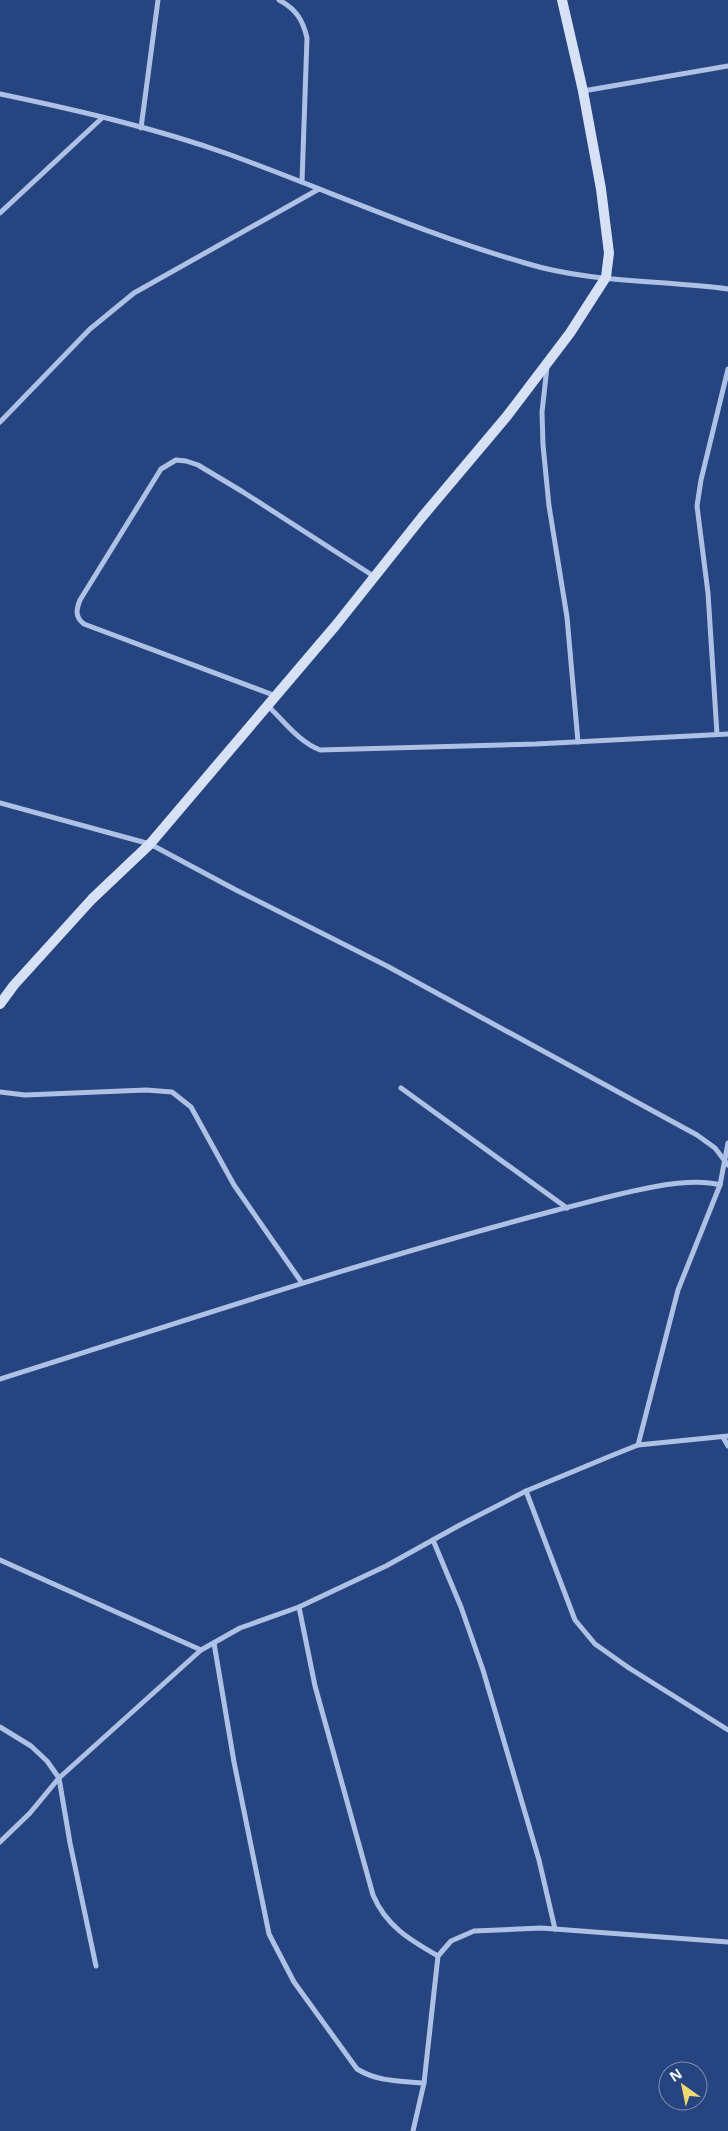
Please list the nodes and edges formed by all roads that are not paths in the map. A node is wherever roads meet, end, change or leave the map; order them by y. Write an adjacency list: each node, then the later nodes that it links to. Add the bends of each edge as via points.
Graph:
1 (158, 0): 8 (street)
2 (280, 0): 9 (street, via 298,13 307,38)
3 (562, 0): 5 (street)
4 (728, 66): 5 (street)
5 (583, 91): 12 (street, via 606,218 609,253)
6 (0, 94): 7 (street)
7 (102, 118): 8 (street); 11 (street)
8 (141, 128): 9 (street, via 226,153)
9 (302, 182): 10 (street)
10 (319, 188): 12 (street, via 525,264 572,275); 16 (street, via 134,293 90,328)
11 (0, 214)
12 (606, 277): 13 (street); 14 (street)
13 (728, 289)
14 (548, 360): 17 (street, via 507,416); 22 (street, via 542,412 543,445 567,617)
15 (728, 370): 20 (street, via 697,506 708,593)
16 (0, 422)
17 (375, 577): 18 (street); 18 (street, via 198,466 176,460 161,469 80,600 79,620)
18 (276, 696): 19 (street)
19 (267, 706): 22 (street, via 302,740 320,750); 24 (street)
20 (717, 734): 21 (street); 22 (street)
21 (728, 734)
22 (578, 742)
23 (0, 803): 24 (street)
24 (150, 844): 25 (street, via 92,899); 29 (street, via 387,966 697,1135 715,1148)
25 (0, 1004)
26 (401, 1088): 31 (street)
27 (0, 1092): 32 (street, via 25,1095 146,1090 172,1092 190,1107 234,1185)
28 (728, 1143): 29 (street)
29 (727, 1163): 30 (street)
30 (720, 1185): 31 (street, via 691,1182 620,1194); 35 (street, via 678,1290)
31 (568, 1208): 32 (street)
32 (302, 1283): 33 (street)
33 (0, 1379)
34 (726, 1436): 35 (street); 36 (street)
35 (638, 1445): 37 (street)
36 (728, 1446)
37 (526, 1491): 38 (street); 44 (street, via 575,1620 595,1644)
38 (433, 1540): 40 (street); 47 (street, via 483,1670 539,1860)
39 (0, 1560): 42 (street)
40 (299, 1607): 41 (street, via 240,1628); 49 (street, via 315,1686 378,1908 406,1938)
41 (214, 1643): 42 (street); 51 (street, via 269,1934 294,1982 357,2068 381,2079)
42 (201, 1650): 45 (street)
43 (0, 1727): 45 (street, via 31,1746)
44 (728, 1730)
45 (59, 1778): 46 (street); 50 (street)
46 (0, 1842)
47 (555, 1929): 48 (street); 49 (street, via 474,1931 451,1941)
48 (728, 1942)
49 (438, 1956): 51 (street)
50 (96, 1966)
51 (424, 2083): 52 (street)
52 (413, 2131)

